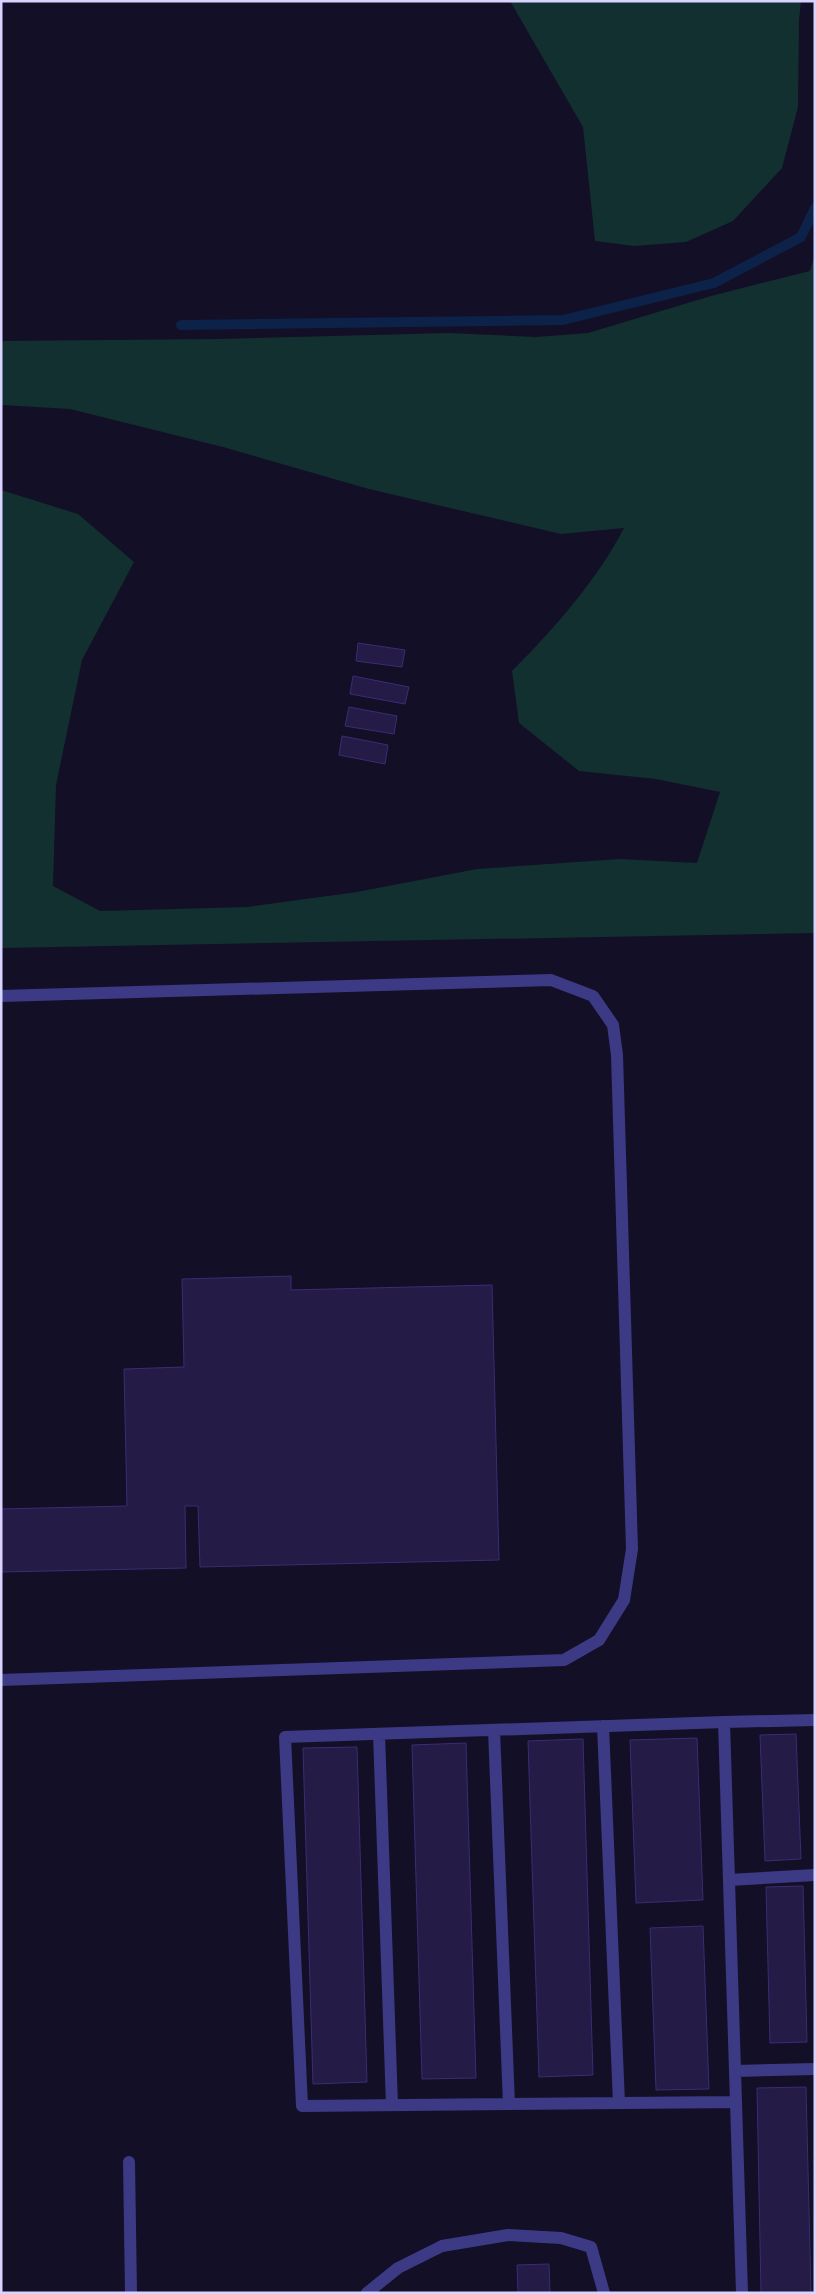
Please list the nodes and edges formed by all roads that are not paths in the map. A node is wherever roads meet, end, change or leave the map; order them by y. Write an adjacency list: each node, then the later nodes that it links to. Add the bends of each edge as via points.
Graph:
1 (1, 996): 2 (lane, via 551,980 593,996 614,1026 617,1055 632,1549 624,1600 599,1640 564,1660)
2 (1, 1680)
3 (815, 1720): 4 (lane)
4 (724, 1722): 5 (lane); 9 (lane)
5 (603, 1726): 6 (lane); 13 (lane)
6 (494, 1730): 7 (lane); 14 (lane)
7 (379, 1734): 15 (lane); 15 (lane, via 285,1737 302,2106)
8 (815, 1875): 9 (lane)
9 (729, 1880): 11 (lane)
10 (815, 2069): 11 (lane)
11 (735, 2071): 12 (lane)
12 (736, 2102): 13 (lane); 20 (lane)
13 (619, 2103): 14 (lane)
14 (509, 2104): 15 (lane)
15 (392, 2105)
16 (129, 2162): 17 (lane)
17 (131, 2293)
18 (367, 2293): 19 (lane, via 398,2268 442,2246 508,2235 561,2238 591,2247)
19 (604, 2293)
20 (742, 2293)

